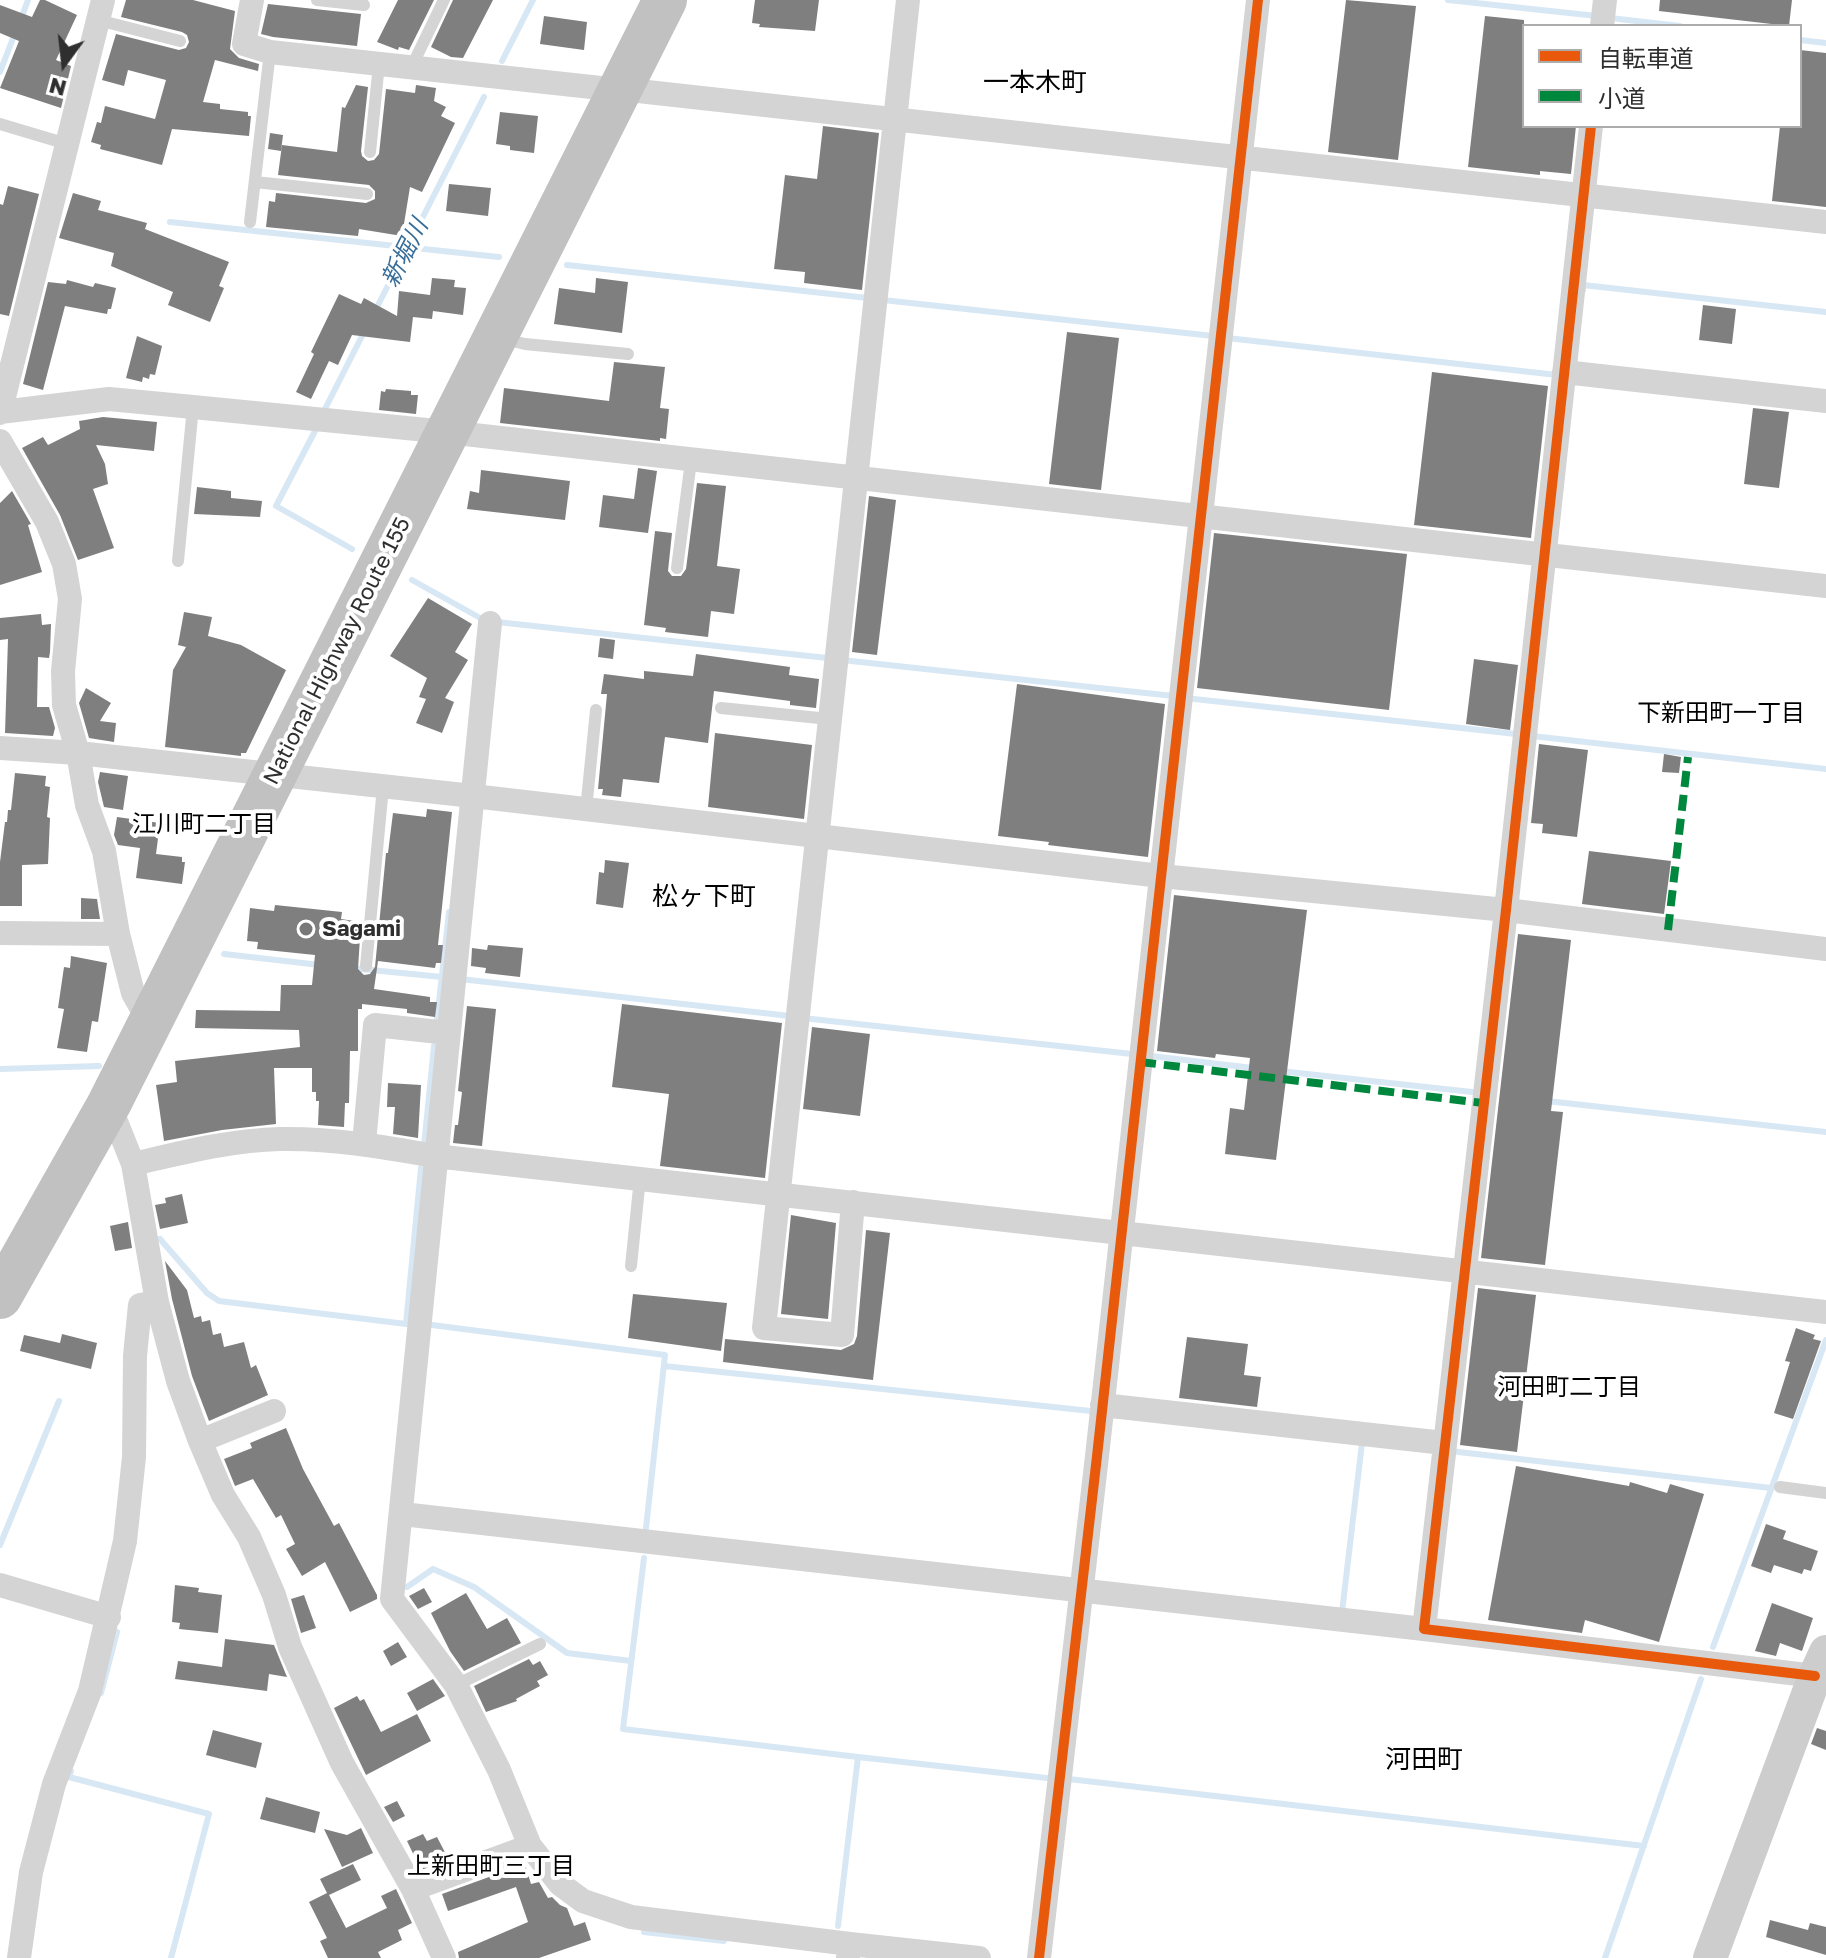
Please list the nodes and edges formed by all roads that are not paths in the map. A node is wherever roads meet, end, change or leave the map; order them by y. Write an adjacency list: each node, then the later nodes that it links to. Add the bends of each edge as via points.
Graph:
1 (252, 0): 12 (street, via 244,44)
2 (317, 0): 8 (lane)
3 (444, 0): 14 (lane)
4 (665, 0): 15 (highway, National Highway Route 155)
5 (908, 0): 16 (street)
6 (1258, 0): 21 (street)
7 (1605, 0): 10 (street)
8 (364, 5)
9 (101, 10): 11 (lane); 19 (street)
10 (1602, 24)
11 (180, 41)
12 (270, 52): 13 (street); 22 (lane)
13 (379, 64): 14 (street); 20 (lane)
14 (411, 68): 15 (street)
15 (620, 90): 16 (street); 27 (highway, National Highway Route 155)
16 (895, 119): 21 (street); 36 (street)
17 (0, 124): 19 (lane)
18 (1591, 128): 24 (street)
19 (67, 144): 32 (street)
20 (370, 152)
21 (1240, 157): 24 (street); 37 (street)
22 (255, 182): 23 (lane); 25 (lane)
23 (367, 194)
24 (1584, 196): 26 (street); 29 (street)
25 (250, 222)
26 (1826, 222)
27 (496, 336): 28 (lane, via 525,344); 33 (highway, National Highway Route 155)
28 (628, 354)
29 (1564, 372): 30 (street); 38 (street)
30 (1826, 401)
31 (193, 407): 32 (street, via 109,399); 33 (street); 39 (lane)
32 (0, 413)
33 (447, 432): 35 (street); 48 (highway, National Highway Route 155)
34 (0, 441): 47 (street, via 47,522 64,564 70,599 64,705)
35 (691, 461): 36 (street); 40 (lane)
36 (855, 478): 37 (street); 45 (street)
37 (1198, 517): 38 (street); 53 (street)
38 (1544, 556): 41 (street); 54 (street)
39 (178, 561)
40 (677, 568)
41 (1826, 586)
42 (490, 623): 50 (street)
43 (721, 708): 45 (lane)
44 (596, 710): 51 (lane)
45 (829, 719): 52 (street)
46 (0, 748): 47 (street)
47 (78, 753): 48 (street); 56 (street, via 87,805 104,851)
48 (274, 775): 49 (street); 59 (highway, National Highway Route 155)
49 (383, 787): 50 (street); 58 (lane)
50 (473, 796): 51 (street); 60 (street)
51 (586, 810): 52 (street)
52 (817, 837): 53 (street); 66 (street)
53 (1161, 876): 54 (street); 68 (street)
54 (1506, 910): 57 (street); 70 (street)
55 (0, 933): 56 (street)
56 (118, 934): 59 (street, via 133,993)
57 (1826, 949)
58 (366, 966)
59 (150, 1023): 61 (highway, National Highway Route 155)
60 (448, 1033): 62 (street, via 375,1025); 63 (street)
61 (109, 1104): 64 (street); 71 (highway, National Highway Route 155)
62 (364, 1143): 63 (street); 64 (street, via 280,1139)
63 (435, 1156): 65 (street); 80 (street)
64 (133, 1164): 72 (street)
65 (640, 1178): 66 (street); 69 (lane)
66 (778, 1193): 67 (street); 67 (street, via 764,1328 842,1335)
67 (853, 1202): 68 (street)
68 (1121, 1235): 70 (street); 74 (street)
69 (631, 1266)
70 (1464, 1273): 73 (street); 77 (street)
71 (0, 1297)
72 (157, 1302): 76 (street); 83 (street, via 140,1305 130,1499)
73 (1826, 1312)
74 (1102, 1405): 77 (street); 82 (street)
75 (274, 1411): 76 (street)
76 (200, 1441): 89 (street, via 223,1495 249,1537 342,1763)
77 (1444, 1443): 84 (street)
78 (1780, 1487): 79 (lane)
79 (1826, 1493)
80 (402, 1514): 82 (street); 87 (street, via 392,1599)
81 (0, 1585): 83 (street)
82 (1083, 1592): 84 (street); 94 (street)
83 (109, 1617): 91 (street, via 90,1691 54,1784 31,1872)
84 (1424, 1629): 86 (street)
85 (540, 1644): 87 (lane)
86 (1820, 1664): 95 (street)
87 (456, 1685): 88 (street)
88 (530, 1846): 89 (street); 90 (street, via 560,1884 607,1911)
89 (413, 1889): 92 (street)
90 (849, 1951): 93 (street)
91 (19, 1958)
92 (444, 1958)
93 (979, 1958)
94 (1039, 1958)
95 (1710, 1958)

